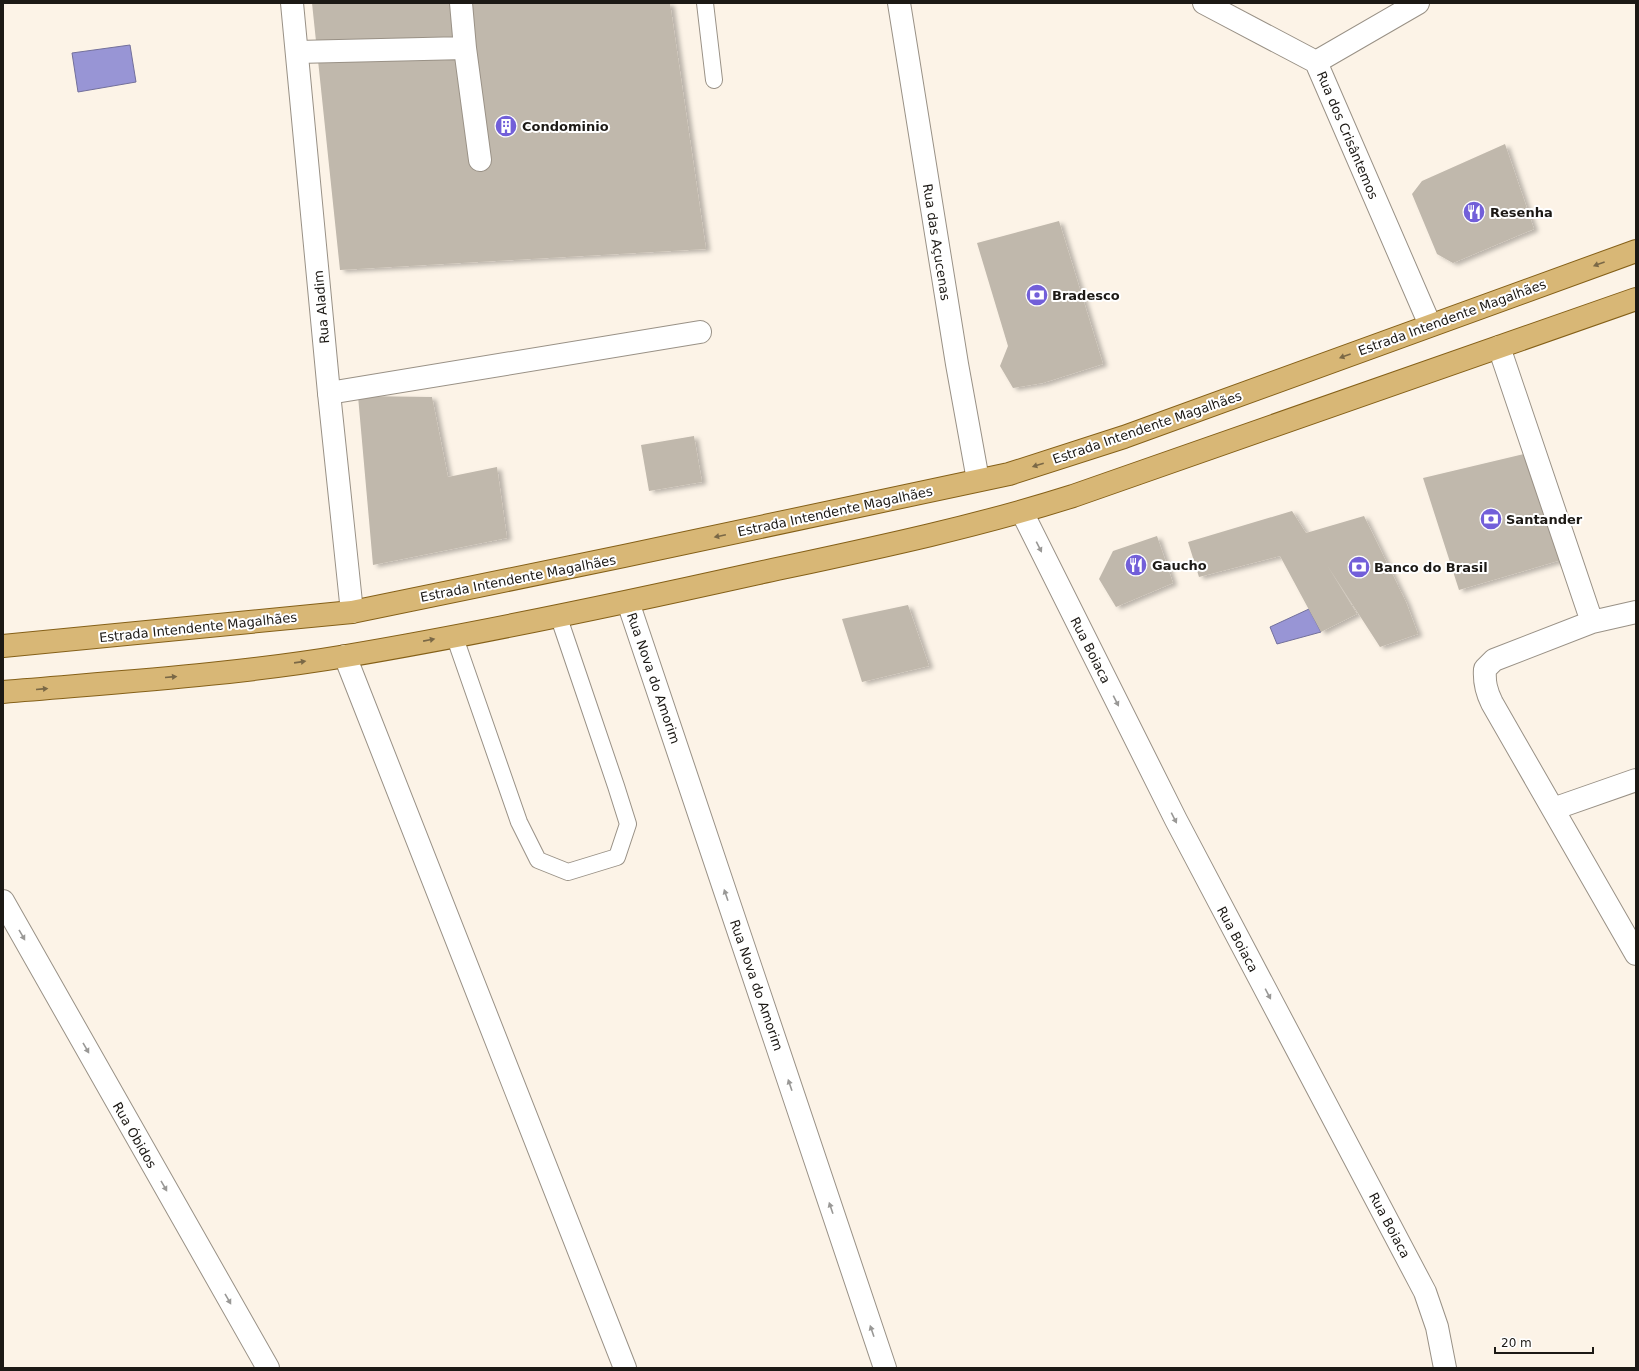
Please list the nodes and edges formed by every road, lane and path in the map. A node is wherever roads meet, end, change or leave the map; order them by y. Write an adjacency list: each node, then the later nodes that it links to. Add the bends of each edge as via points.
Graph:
1 (292, 3): 8 (street, Rua Aladim)
2 (461, 3): 7 (street)
3 (705, 3): 10 (lane)
4 (899, 3): 18 (street, Rua das Açucenas)
5 (1204, 3): 9 (street, Rua dos Crisântemos)
6 (1418, 3): 9 (street)
7 (465, 48): 8 (street); 11 (street)
8 (297, 52): 17 (street, Rua Aladim)
9 (1316, 62): 14 (street, Rua dos Crisântemos)
10 (714, 80)
11 (480, 160)
12 (1636, 251): 14 (main road, Estrada Intendente Magalhães, one-way to 14)
13 (1636, 299): 16 (main road)
14 (1430, 325): 18 (main road, Estrada Intendente Magalhães, one-way to 18, via 1124,437 1009,474)
15 (700, 332): 17 (street)
16 (1499, 346): 19 (main road); 24 (street)
17 (329, 393): 21 (street, Rua Aladim)
18 (978, 480): 21 (main road, Estrada Intendente Magalhães, one-way to 21)
19 (1022, 512): 20 (main road, via 945,532); 36 (street, Rua Boiaca, one-way to 36, via 1176,820 1425,1292 1437,1327)
20 (628, 602): 23 (main road); 35 (street, Rua Nova do Amorim, one-way to 20)
21 (352, 612): 26 (main road, Estrada Intendente Magalhães)
22 (1636, 612): 24 (street)
23 (558, 615): 25 (main road); 25 (lane, via 628,824 617,857 568,872 538,860 519,822)
24 (1592, 622): 30 (street, via 1494,660 1485,669 1486,691)
25 (454, 635): 27 (main road, one-way to 25)
26 (3, 646)
27 (345, 656): 28 (main road, one-way to 27, via 224,672); 34 (street)
28 (3, 692)
29 (1636, 780): 30 (street)
30 (1553, 809): 32 (street)
31 (3, 901): 33 (street, Rua Óbidos, one-way to 33)
32 (1636, 954)
33 (268, 1368)
34 (624, 1368)
35 (885, 1368)
36 (1445, 1368)

